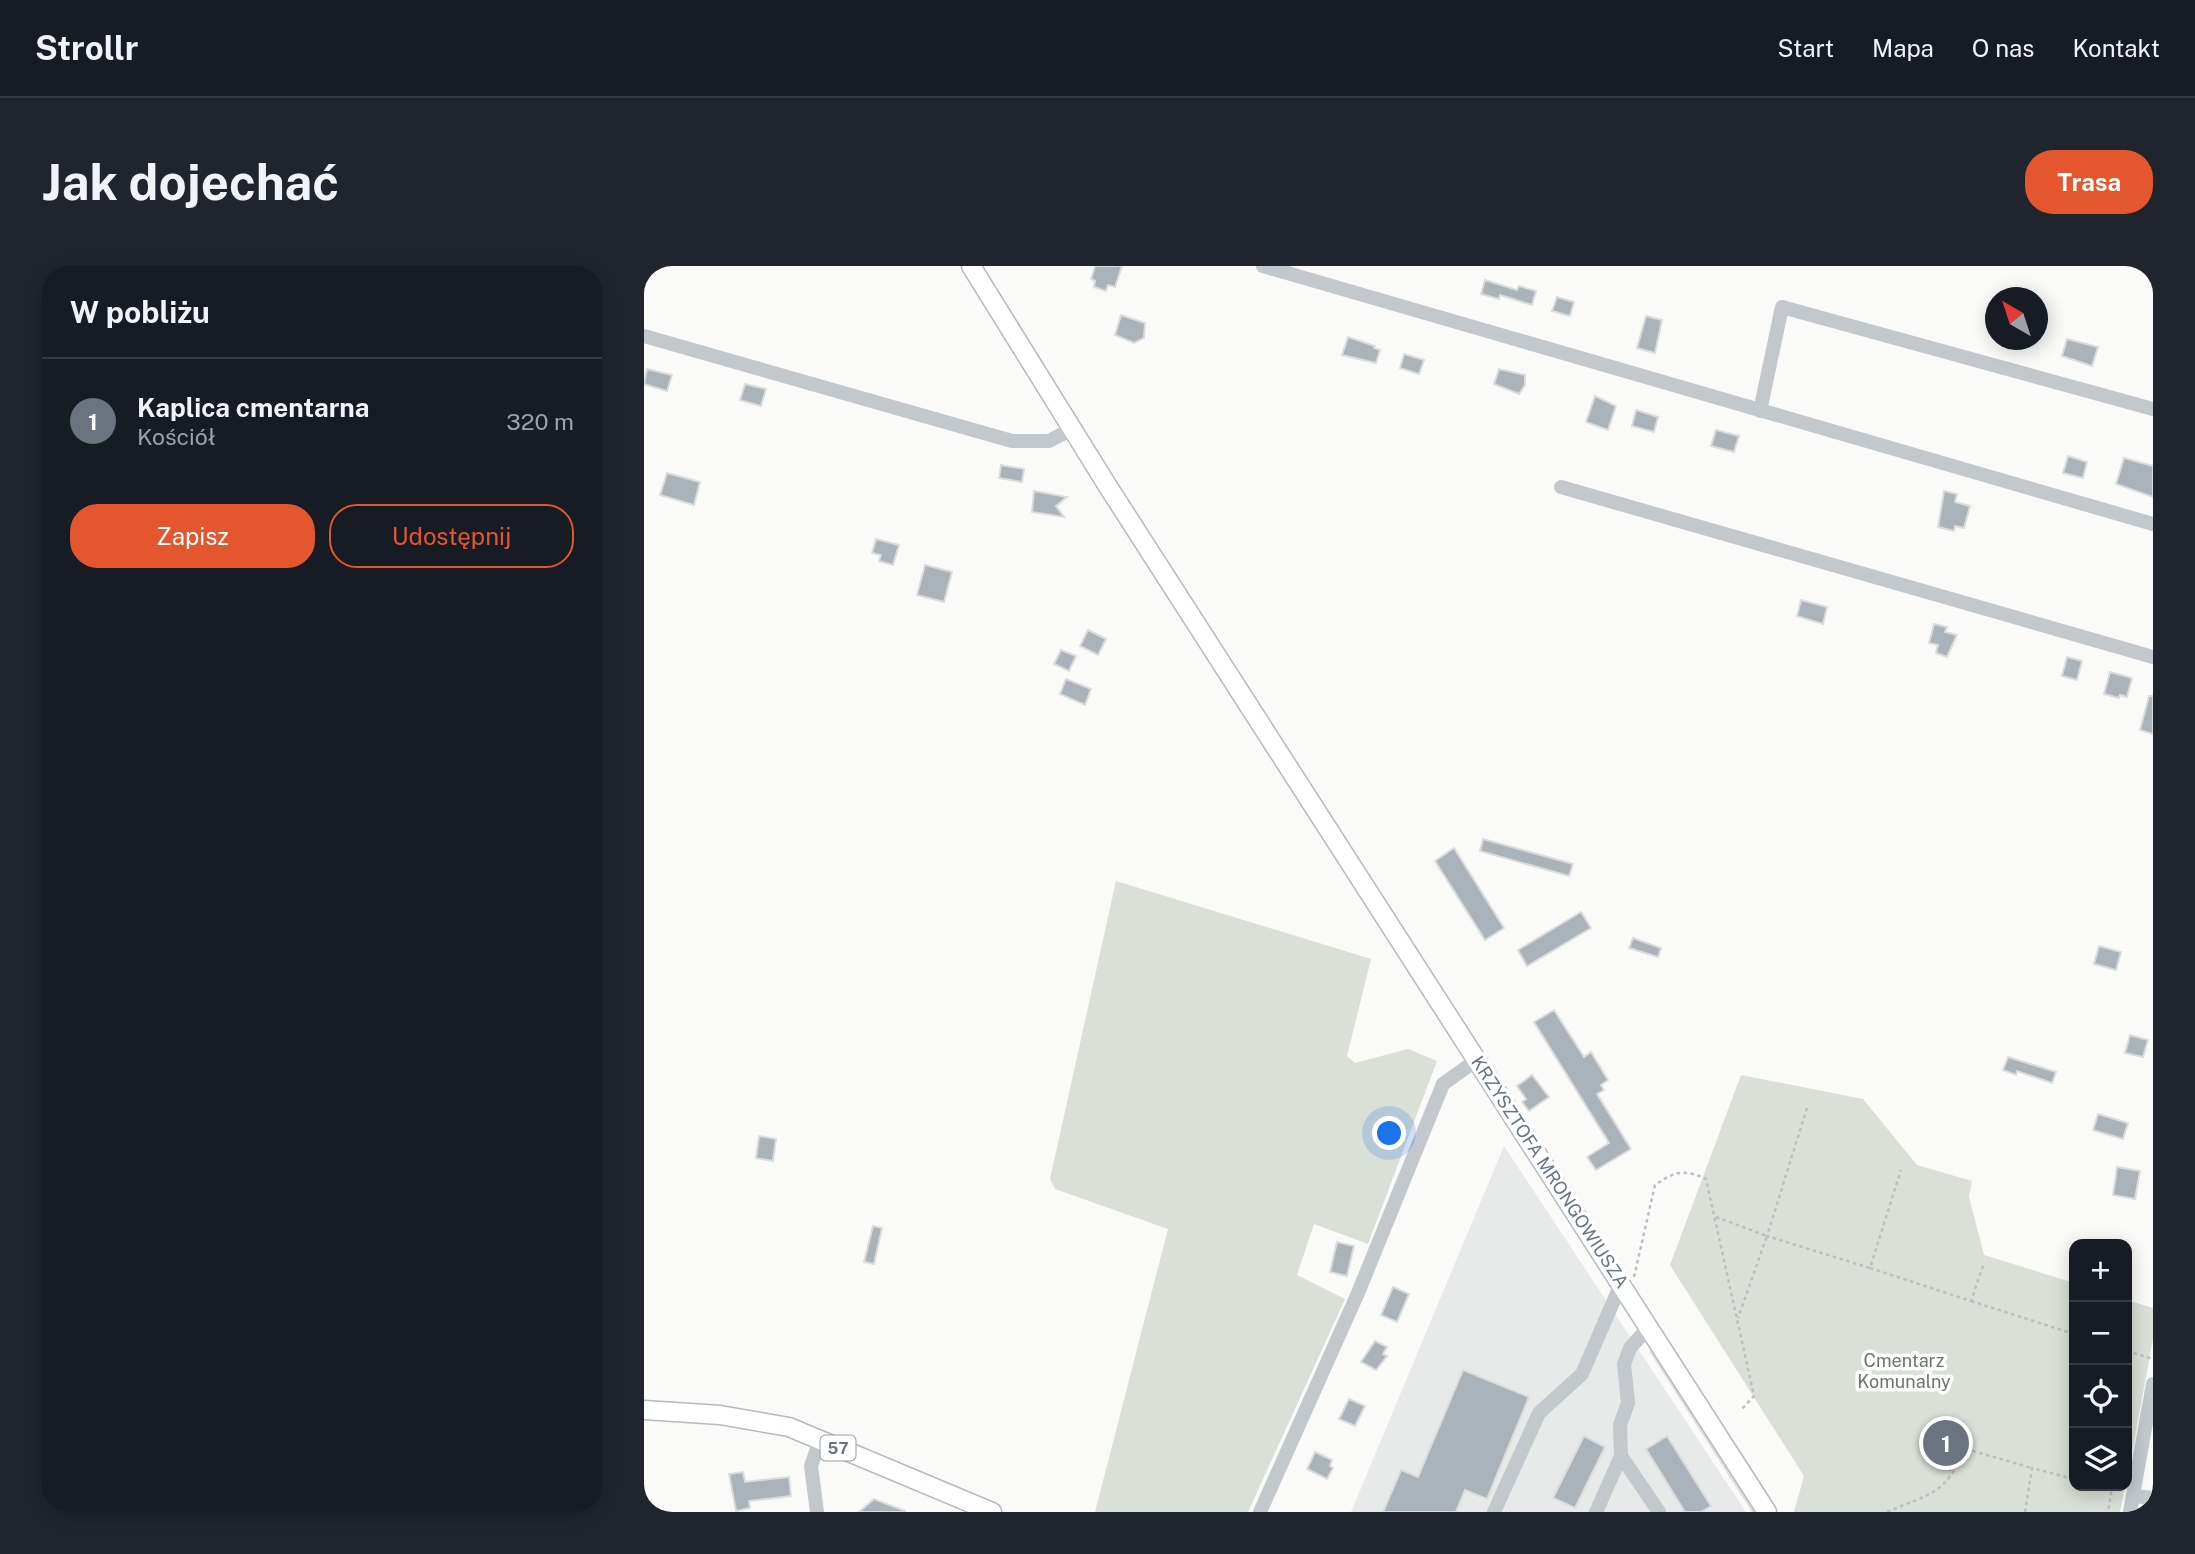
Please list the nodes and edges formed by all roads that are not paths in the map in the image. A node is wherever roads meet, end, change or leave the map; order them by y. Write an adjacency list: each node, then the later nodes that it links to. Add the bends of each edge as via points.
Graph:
1 (971, 266): 6 (main road, KRZYSZTOFA MRONGOWIUSZA)
2 (1264, 266): 5 (street)
3 (644, 337): 6 (street, via 1012,441 1049,441)
4 (2153, 409): 5 (street, via 1782,307)
5 (1760, 411): 8 (street)
6 (1072, 429): 10 (main road, KRZYSZTOFA MRONGOWIUSZA)
7 (1562, 487): 9 (street)
8 (2153, 524)
9 (2153, 657)
10 (1478, 1059): 11 (main road, KRZYSZTOFA MRONGOWIUSZA); 22 (street, via 1443,1084 1358,1293)
11 (1624, 1288): 12 (main road, KRZYSZTOFA MRONGOWIUSZA); 23 (street, via 1582,1374 1539,1413)
12 (1649, 1327): 17 (street, via 1630,1348 1624,1364 1628,1403 1620,1424); 26 (main road, KRZYSZTOFA MRONGOWIUSZA)
13 (2153, 1384): 15 (street)
14 (644, 1410): 16 (main road, 57, via 752,1419)
15 (2150, 1421): 18 (street)
16 (820, 1440): 20 (street, via 811,1466); 21 (main road, 57)
17 (1621, 1456): 24 (street); 25 (street)
18 (2134, 1496): 19 (street); 27 (street)
19 (2153, 1498)
20 (817, 1512)
21 (990, 1512)
22 (1260, 1512)
23 (1494, 1512)
24 (1596, 1512)
25 (1659, 1512)
26 (1767, 1512)
27 (2130, 1512)

